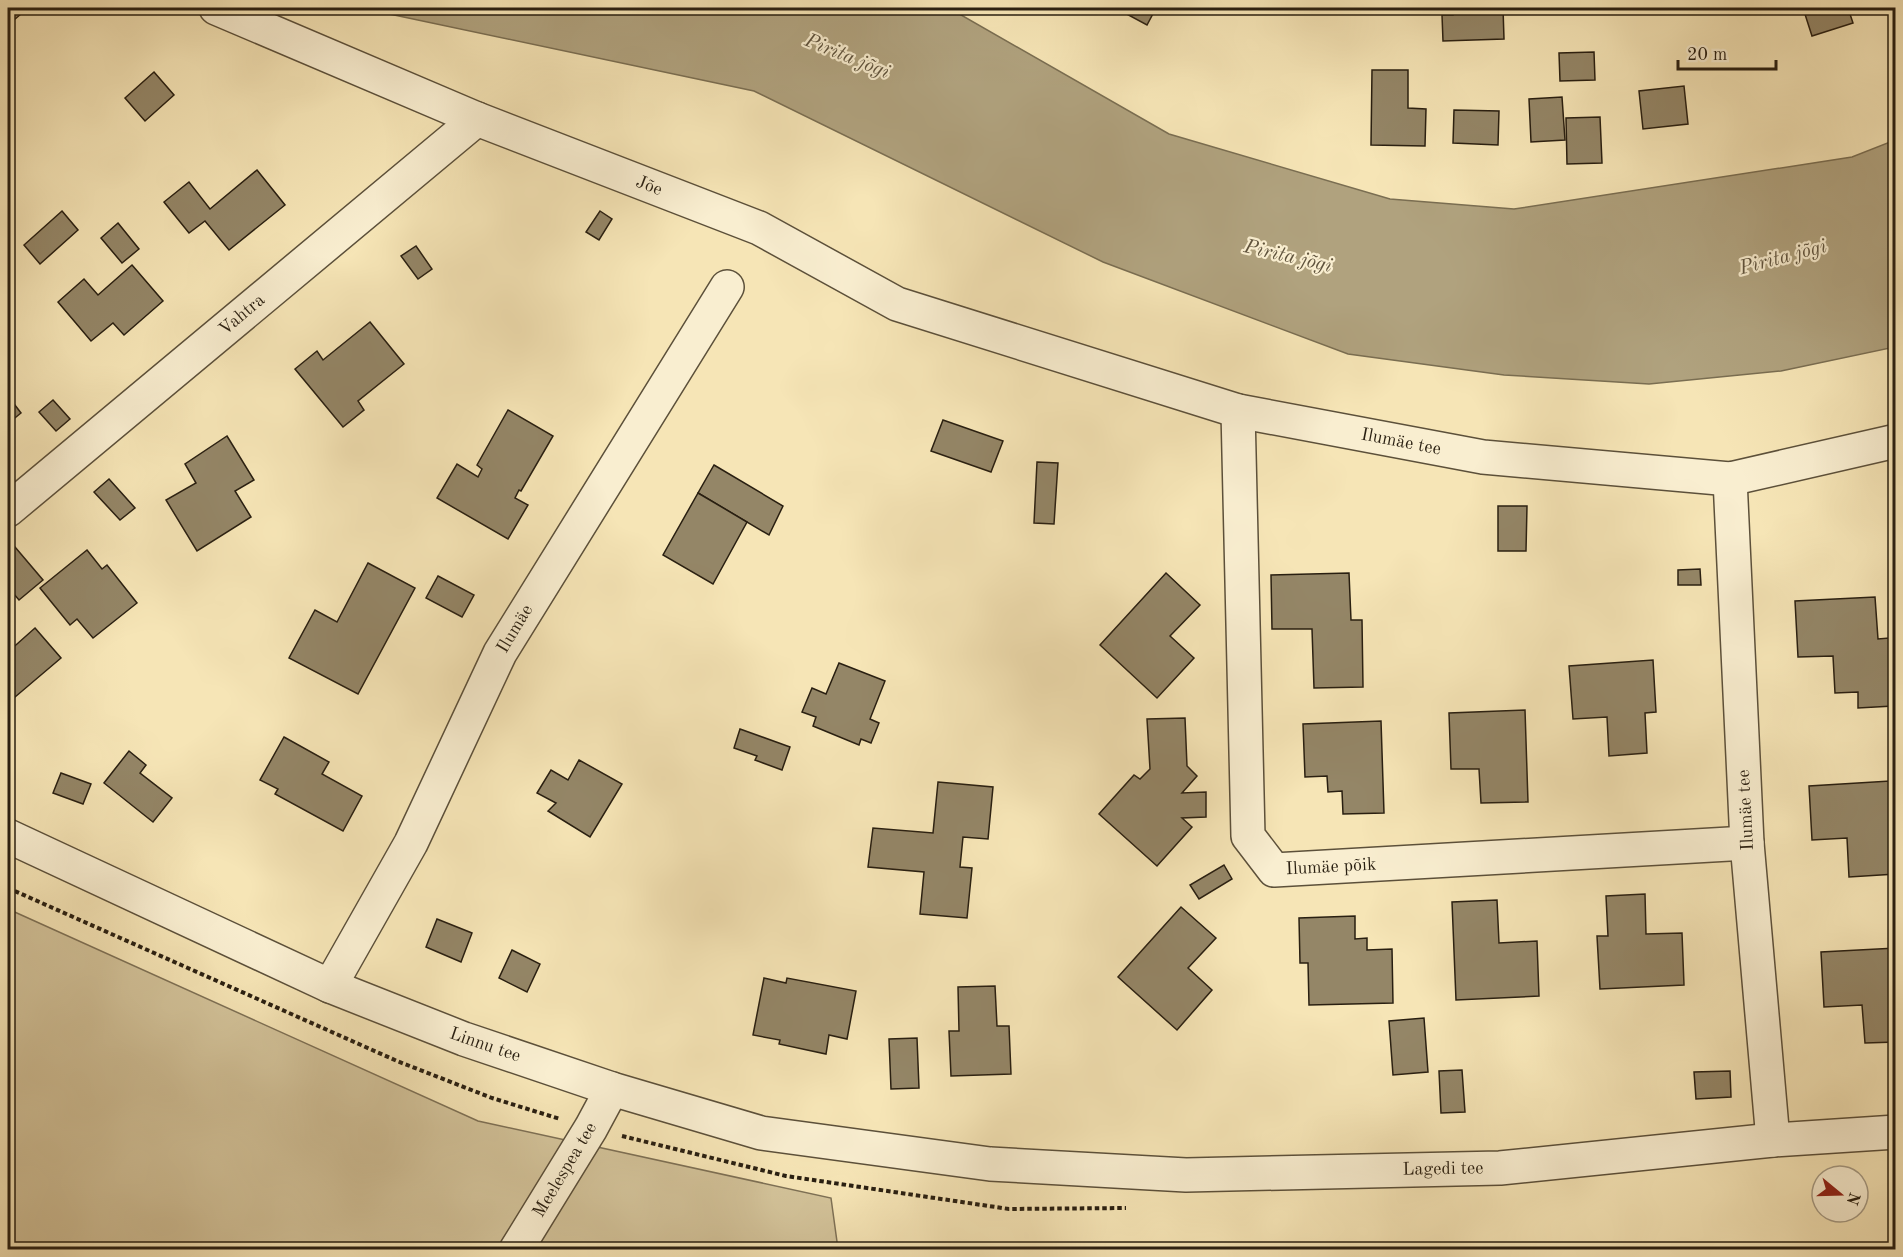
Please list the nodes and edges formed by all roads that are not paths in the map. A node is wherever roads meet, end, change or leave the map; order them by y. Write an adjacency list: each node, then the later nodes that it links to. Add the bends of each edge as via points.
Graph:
1 (216, 8): 2 (street, Jõe)
2 (477, 119): 4 (street, Jõe, via 759,228 897,304); 8 (street, Vahtra)
3 (726, 286): 11 (street, Ilumäe, via 500,653 411,843)
4 (1080, 361): 5 (street, Ilumäe tee)
5 (1238, 411): 7 (street, Ilumäe tee, via 1483,457); 10 (street, Ilumäe põik, via 1248,836 1274,870)
6 (1896, 441): 7 (street, Ilumäe tee)
7 (1730, 479): 10 (street, Ilumäe tee)
8 (8, 510)
9 (8, 836): 11 (street, Linnu tee)
10 (1748, 843): 14 (street, Ilumäe tee)
11 (330, 986): 12 (street, Linnu tee, via 465,1039)
12 (612, 1089): 15 (street, Linnu tee, via 761,1133); 16 (street, Meelespea tee)
13 (1896, 1132): 14 (street, Lagedi tee)
14 (1773, 1140): 15 (street, Lagedi tee, via 1500,1168 1186,1174)
15 (990, 1164)
16 (516, 1250)

